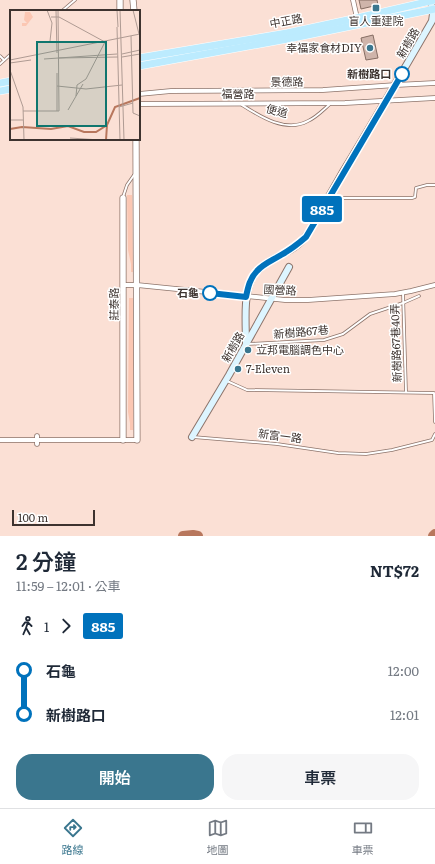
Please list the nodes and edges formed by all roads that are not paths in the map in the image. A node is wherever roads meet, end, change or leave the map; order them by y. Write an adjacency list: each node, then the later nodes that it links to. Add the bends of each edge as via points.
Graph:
1 (75, 0): 6 (lane)
2 (133, 0): 7 (street)
3 (353, 0): 8 (street)
4 (432, 0): 5 (main road, 新樹路); 8 (main road, 中正路)
5 (434, 9): 14 (main road, 中正路); 18 (main road, 新樹路, via 432,21)
6 (63, 10)
7 (134, 10)
8 (357, 18): 11 (main road, 中正路)
9 (10, 55): 12 (lane)
10 (0, 56): 12 (lane)
11 (140, 58)
12 (4, 60): 13 (lane)
13 (0, 64)
14 (140, 66)
15 (10, 82): 17 (main road)
16 (435, 83): 18 (street, 景德路)
17 (0, 84)
18 (396, 84): 21 (street, 景德路, via 323,90 171,91); 23 (main road, 新樹路)
19 (10, 89): 20 (main road)
20 (0, 91)
21 (140, 94)
22 (435, 98): 23 (street, 福營路)
23 (386, 101): 25 (street, 福營路); 31 (main road, 新樹路)
24 (239, 103): 25 (street, 福營路); 25 (lane, 便道, via 269,121 297,125 316,117); 26 (street, 福營路)
25 (331, 103)
26 (140, 104)
27 (136, 140): 28 (street, 莊泰路)
28 (136, 172): 30 (lane, 莊泰路, via 127,185); 35 (street, 莊泰路)
29 (435, 185): 31 (lane, via 416,188 415,197 412,198)
30 (123, 198): 34 (street, 莊泰路)
31 (328, 198): 38 (main road, 新樹路, via 306,237 292,249 257,270)
32 (289, 267): 39 (main road, 新樹路)
33 (435, 284): 36 (street, 國營路)
34 (124, 285): 35 (street, 國營路); 50 (street, 莊泰路)
35 (137, 285): 38 (street, 國營路); 51 (street, 莊泰路)
36 (403, 293): 39 (street, 國營路, via 308,300); 40 (lane, 新樹路67巷40弄)
37 (419, 296): 40 (lane, 新樹路67巷)
38 (246, 297): 39 (street, 國營路); 41 (main road)
39 (271, 299): 42 (main road, 新樹路)
40 (403, 303): 43 (lane, 新樹路67巷, via 370,314 343,334 324,340); 45 (lane, 新樹路67巷40弄)
41 (246, 322): 42 (lane); 43 (main road)
42 (256, 326): 43 (main road, 新樹路)
43 (246, 344): 44 (main road, 新樹路)
44 (226, 380): 45 (lane, via 247,390); 48 (main road, 新樹路)
45 (406, 392): 46 (lane, via 434,393)
46 (435, 422)
47 (435, 434): 48 (lane, 新富一路, via 432,440 366,454)
48 (192, 437)
49 (0, 440): 50 (street)
50 (123, 440): 51 (street)
51 (137, 440)

